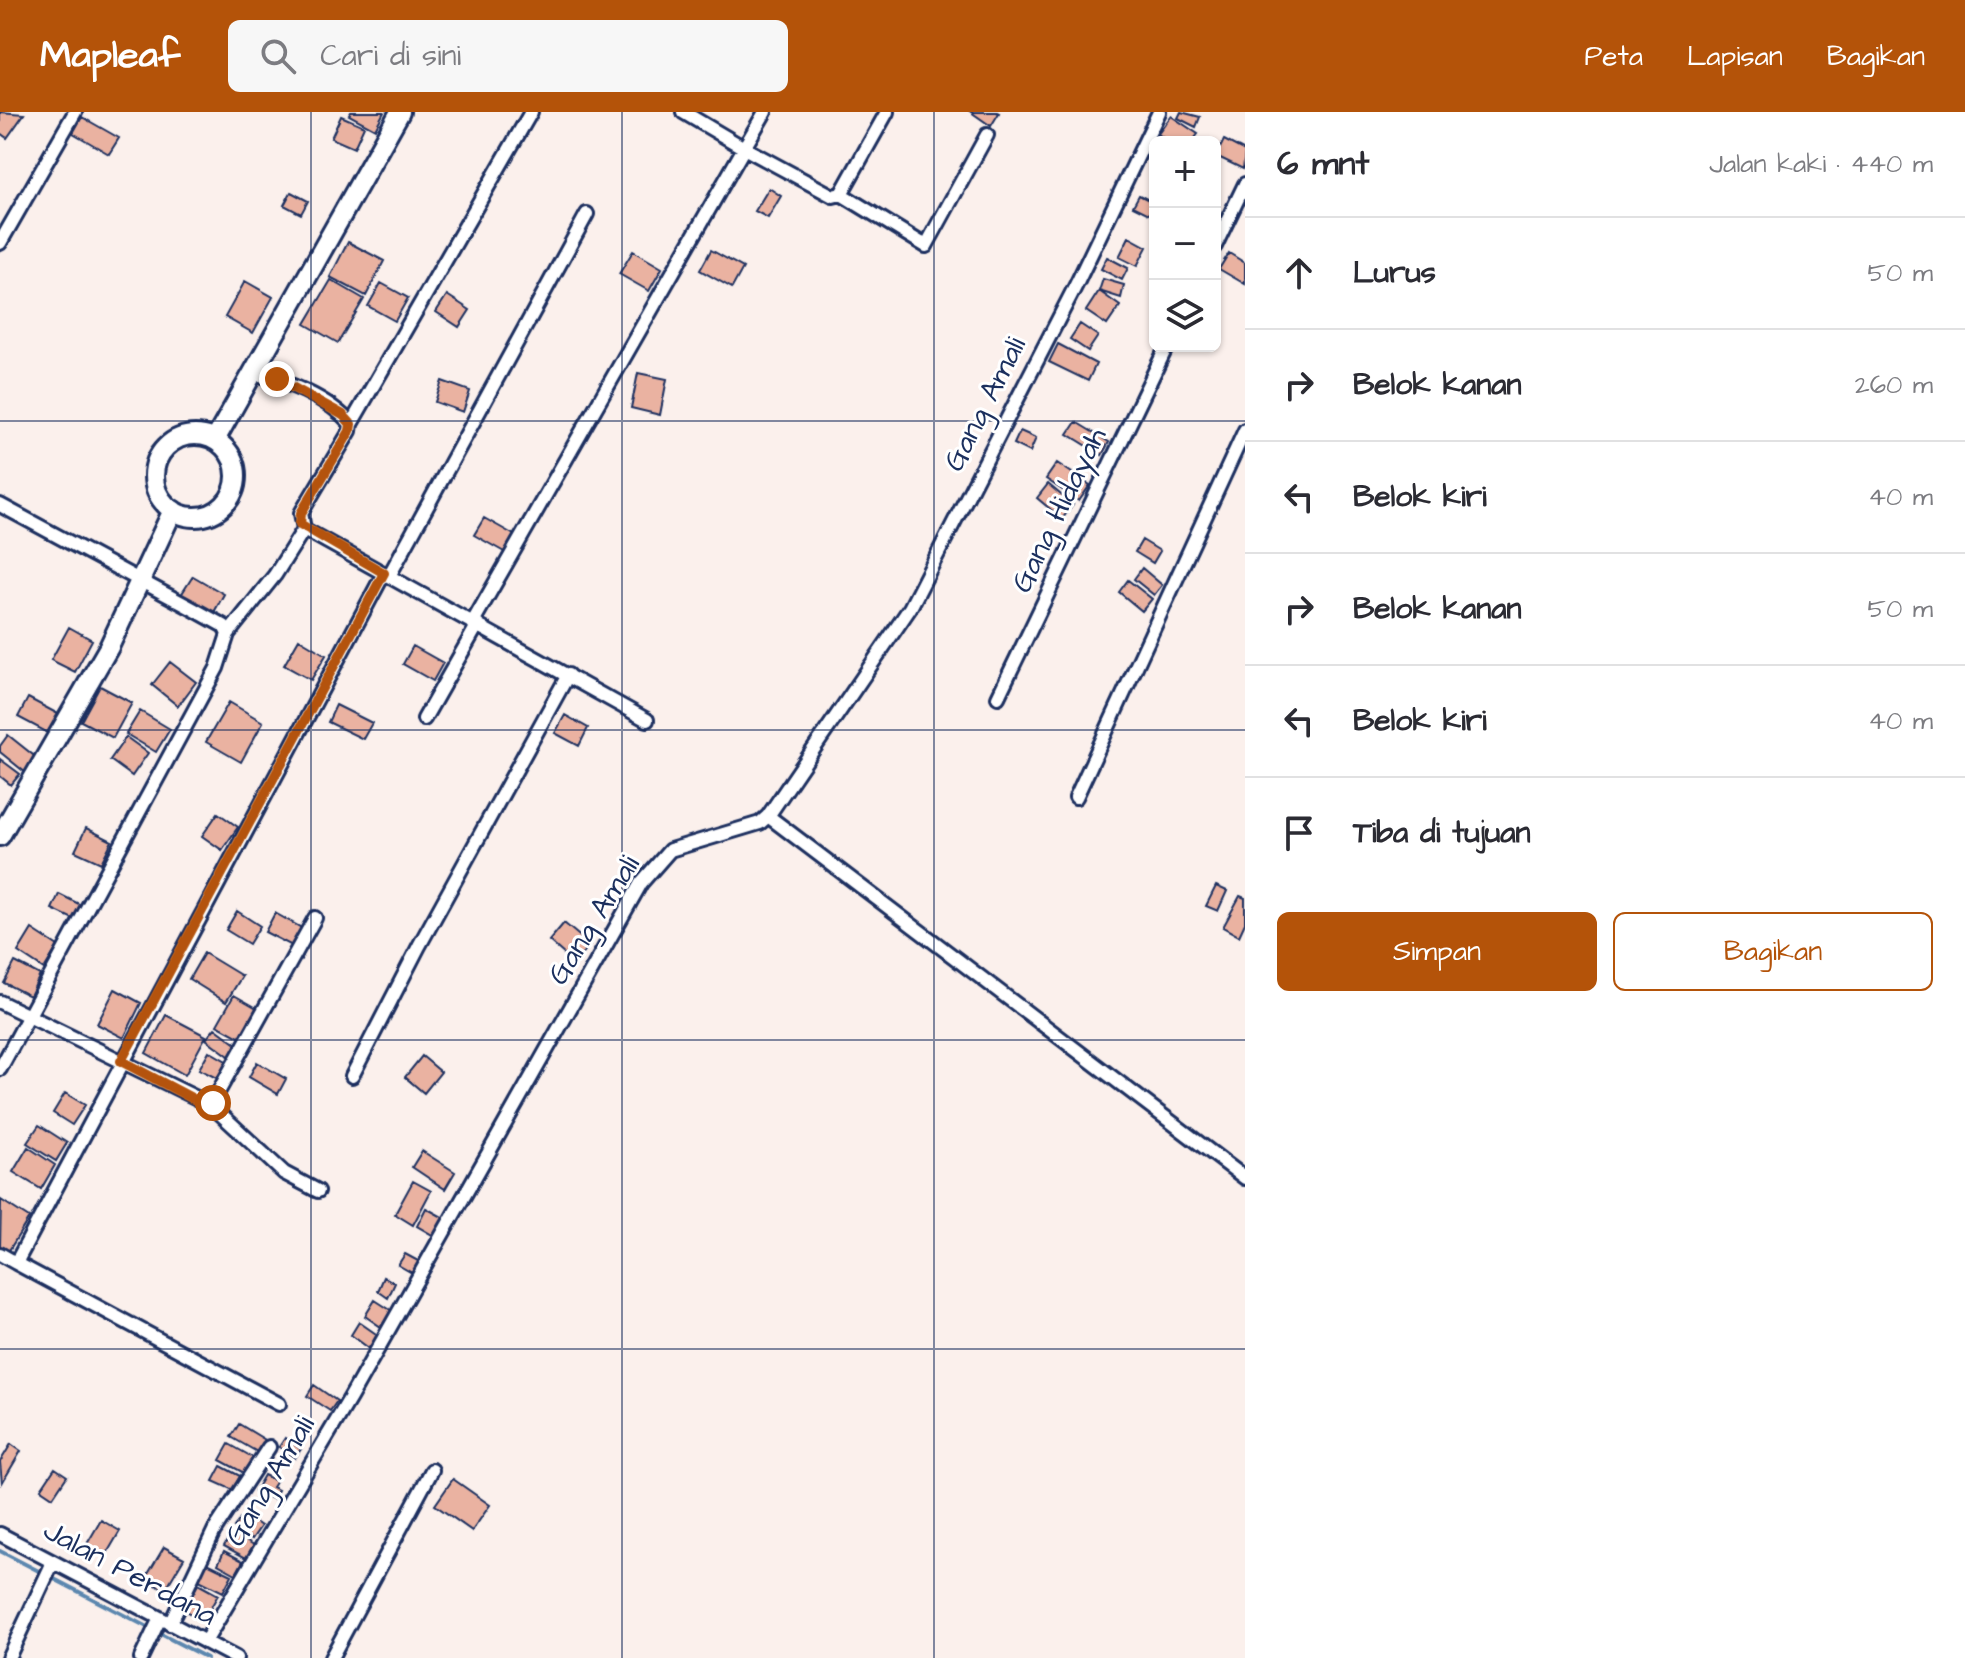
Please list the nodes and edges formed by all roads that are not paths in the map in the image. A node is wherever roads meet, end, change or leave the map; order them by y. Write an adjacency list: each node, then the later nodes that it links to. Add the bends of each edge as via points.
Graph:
1 (75, 112): 14 (street)
2 (400, 112): 16 (street)
3 (531, 112): 17 (street)
4 (683, 112): 9 (street)
5 (765, 112): 9 (street)
6 (887, 112): 11 (street)
7 (1159, 112): 32 (street, Gang Amali, via 910,608)
8 (987, 135): 11 (street, via 926,246)
9 (744, 148): 11 (street, via 824,194); 25 (street)
10 (1245, 184): 13 (street)
11 (841, 194)
12 (587, 214): 23 (street)
13 (1221, 234)
14 (0, 243)
15 (1164, 352): 28 (street, Gang Hidayah)
16 (252, 373): 17 (street, via 301,391); 19 (street)
17 (351, 424): 22 (street, via 301,513)
18 (1245, 430): 31 (street)
19 (215, 440): 21 (street, via 184,436 160,455 155,485); 21 (street, via 235,465 230,497 204,516 188,517)
20 (0, 505): 24 (street)
21 (173, 510): 24 (street)
22 (304, 529): 23 (street); 26 (street)
23 (386, 574): 25 (street); 37 (street)
24 (141, 583): 26 (street, via 224,626); 33 (street)
25 (476, 622): 27 (street); 29 (street)
26 (228, 634): 36 (street, via 217,668)
27 (568, 675): 30 (street); 39 (street)
28 (998, 697)
29 (424, 719)
30 (647, 720)
31 (1076, 797)
32 (768, 816): 41 (street); 51 (street, Gang Amali, via 670,850 641,883 350,1398)
33 (0, 836)
34 (315, 918): 40 (street)
35 (0, 1002): 36 (street)
36 (30, 1018): 37 (street); 38 (street)
37 (121, 1061): 40 (street); 44 (street)
38 (0, 1069)
39 (352, 1076)
40 (211, 1105): 42 (street, via 284,1173)
41 (1245, 1178)
42 (318, 1191)
43 (0, 1254): 44 (street)
44 (16, 1263): 45 (street)
45 (279, 1404)
46 (269, 1447): 50 (street, via 214,1531)
47 (432, 1470): 55 (street)
48 (0, 1534): 49 (street, Jalan Perdana)
49 (52, 1564): 50 (street, Jalan Perdana); 52 (street)
50 (165, 1621): 51 (street, Jalan Perdana); 53 (street)
51 (205, 1642): 54 (street, Jalan Perdana)
52 (8, 1658)
53 (141, 1658)
54 (236, 1658)
55 (331, 1658)

